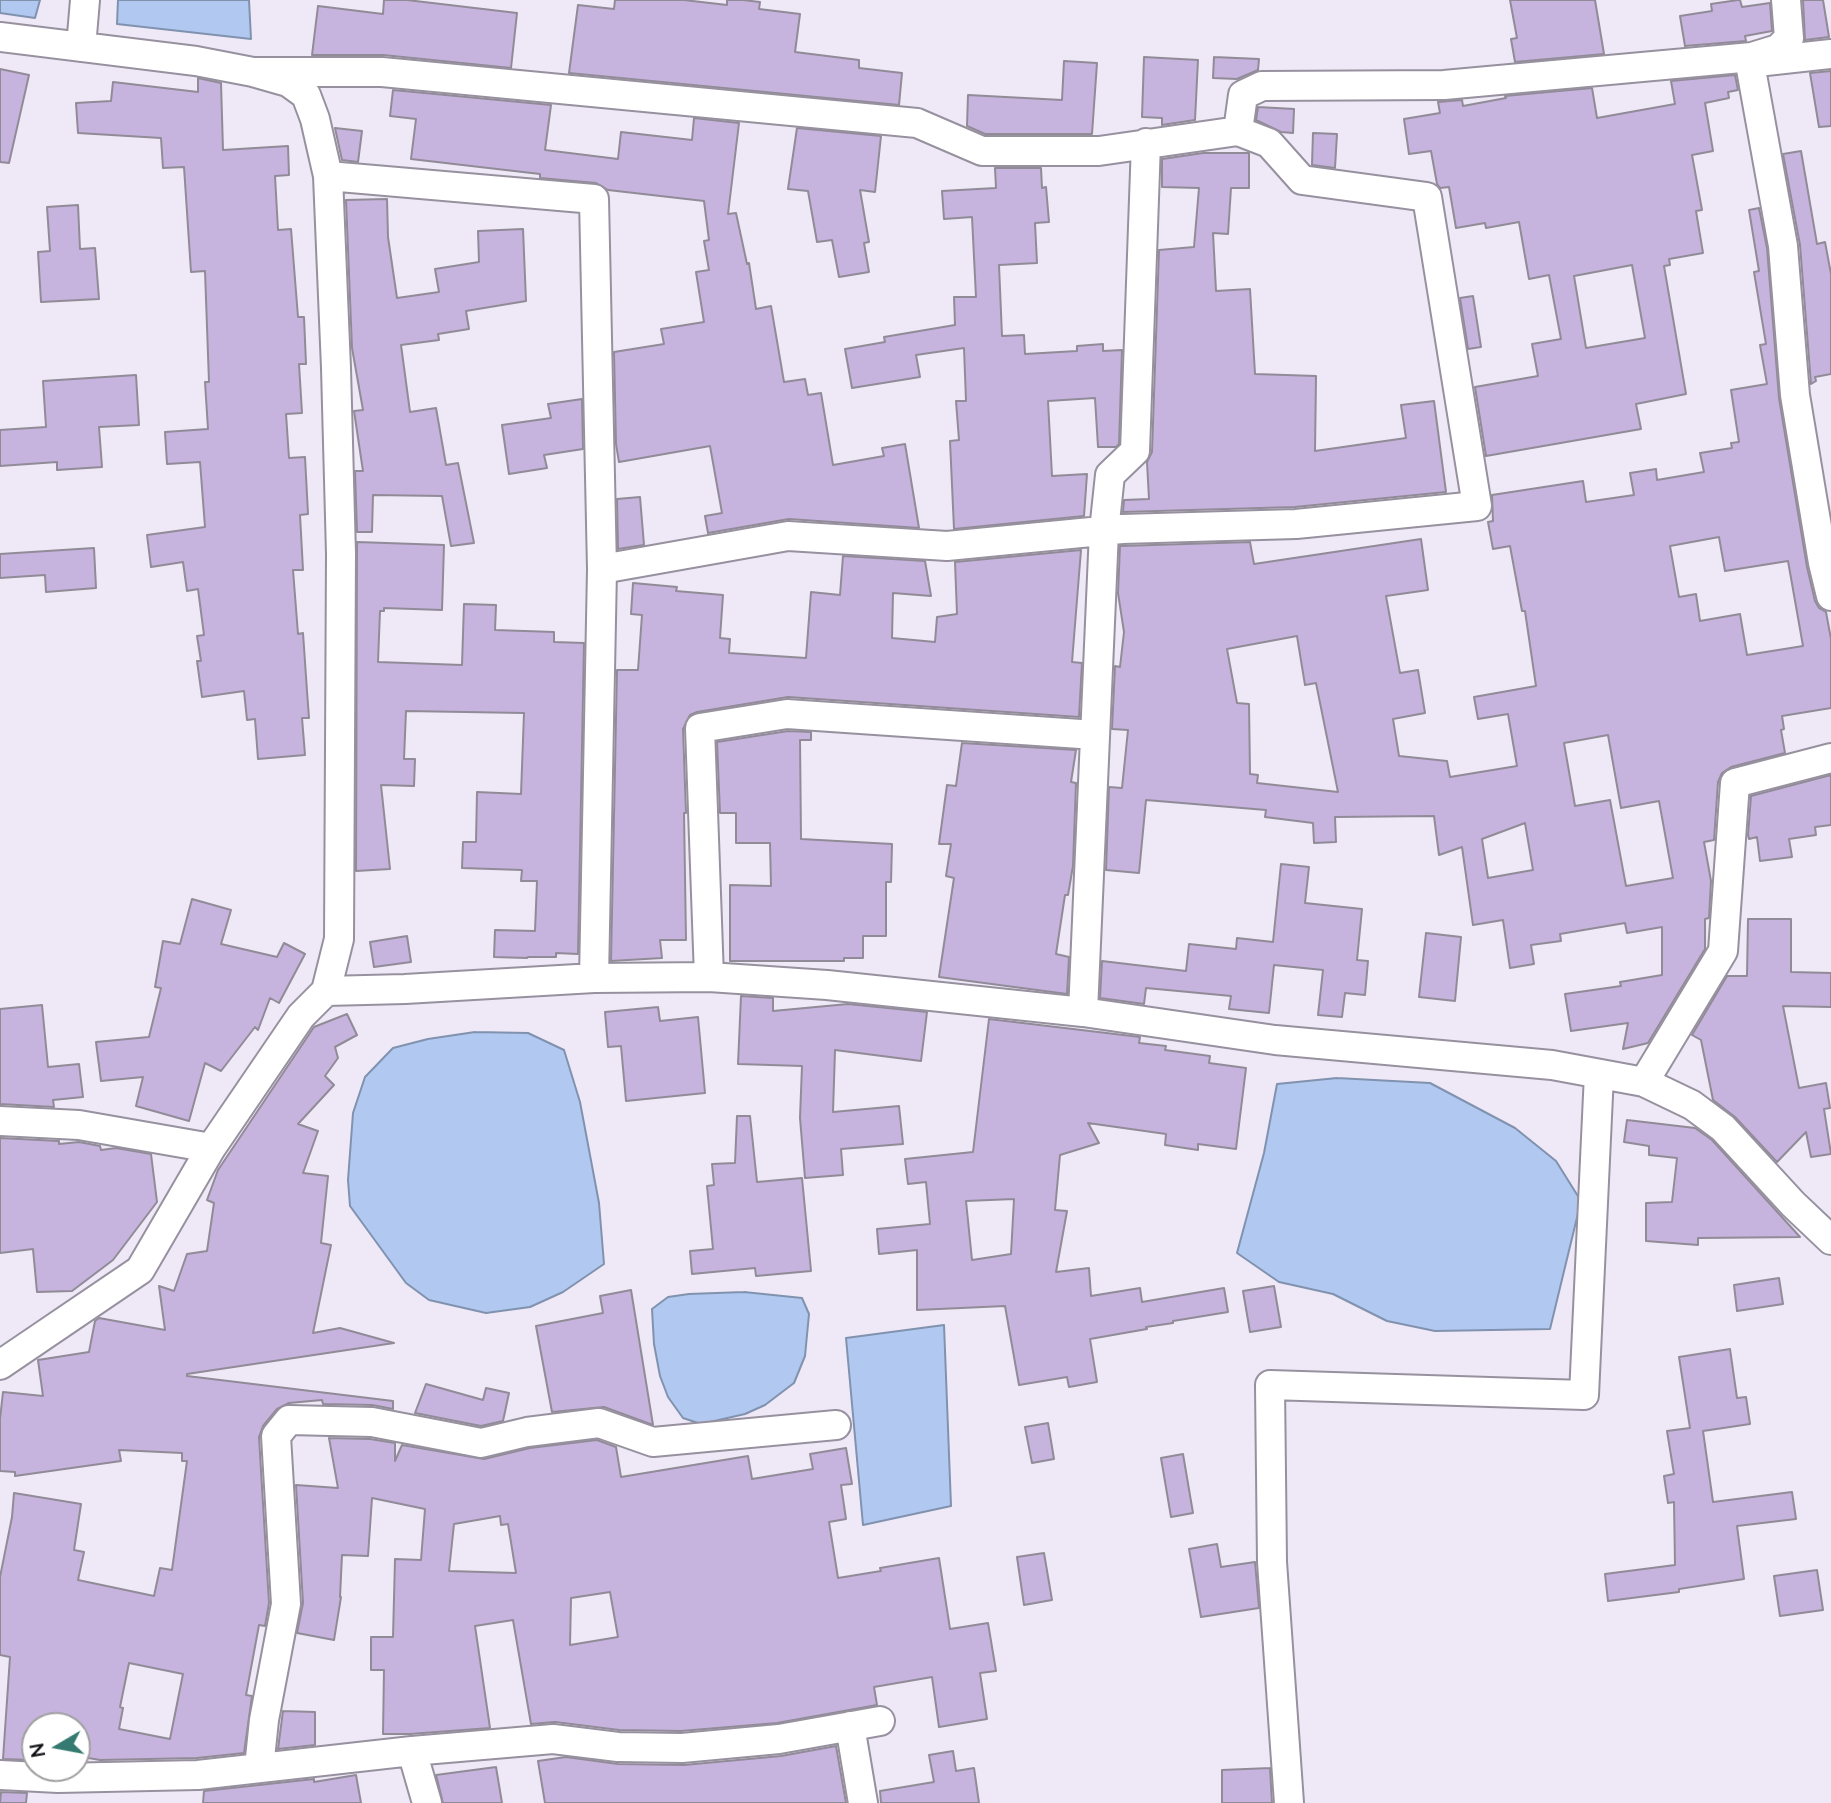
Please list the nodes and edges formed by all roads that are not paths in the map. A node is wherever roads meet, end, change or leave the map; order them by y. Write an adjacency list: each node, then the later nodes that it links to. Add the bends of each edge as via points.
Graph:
1 (85, 0): 4 (street)
2 (1786, 0): 7 (street, via 1789,38 1778,49 1752,57 1444,85 1262,86 1242,95)
3 (0, 37): 4 (street)
4 (81, 47): 6 (street)
5 (1831, 54): 12 (street, via 1757,62 1751,69 1783,246 1795,395)
6 (253, 72): 8 (street, via 382,72 917,123 982,151 1099,151); 9 (street, via 288,82 306,95)
7 (1238, 131): 8 (street); 10 (street, via 1269,143 1302,180 1427,197 1477,506 1296,524)
8 (1146, 143): 10 (street, via 1135,451 1110,475)
9 (328, 176): 11 (street, via 594,199); 17 (street, via 341,582 339,939)
10 (1104, 531): 11 (street, via 947,546 788,536); 13 (street)
11 (601, 569): 16 (street)
12 (1831, 596)
13 (1095, 736): 15 (street, via 787,714 700,728); 18 (street)
14 (1831, 758): 20 (street, via 1735,783 1723,951)
15 (709, 977): 16 (street); 18 (street)
16 (594, 978): 17 (street)
17 (326, 991): 22 (street, via 301,1016)
18 (1083, 1012): 19 (street, via 1275,1040 1552,1065)
19 (1599, 1074): 20 (street); 33 (street, via 1584,1395 1270,1385 1272,1562)
20 (1644, 1082): 23 (street, via 1692,1105 1723,1128)
21 (0, 1121): 22 (street, via 79,1125)
22 (211, 1148): 24 (street, via 139,1270)
23 (1831, 1240)
24 (0, 1365)
25 (836, 1425): 29 (street, via 653,1442 599,1423 481,1443 372,1422 289,1420 276,1436 286,1604)
26 (880, 1721): 27 (street)
27 (850, 1726): 28 (street, via 779,1739 682,1748 553,1739); 32 (street)
28 (412, 1751): 29 (street); 31 (street)
29 (259, 1768): 30 (street, via 58,1778)
30 (0, 1775)
31 (427, 1803)
32 (863, 1803)
33 (1289, 1803)

